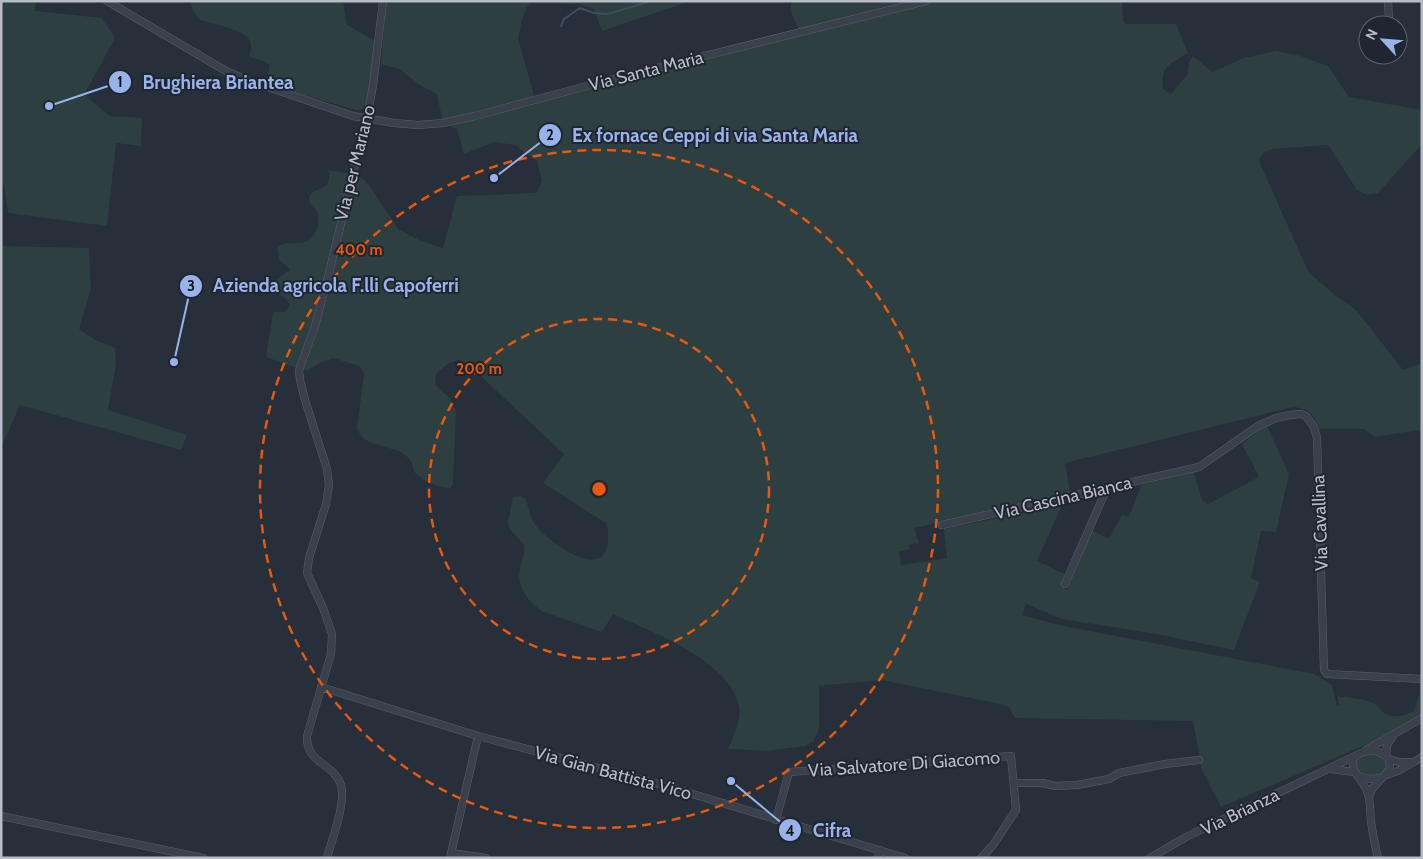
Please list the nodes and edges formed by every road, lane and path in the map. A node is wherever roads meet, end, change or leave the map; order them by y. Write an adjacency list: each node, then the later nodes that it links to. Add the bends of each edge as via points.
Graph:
1 (107, 1): 6 (street, Via Santa Maria, via 247,80)
2 (383, 1): 6 (street, Via per Mariano, via 374,85)
3 (926, 1): 6 (street, Via Santa Maria, via 442,123 405,125)
4 (1388, 1): 5 (street)
5 (1389, 15)
6 (366, 118): 12 (street, Via per Mariano, via 328,277 299,370 328,477 326,504 307,565 309,581 324,608 332,634)
7 (1185, 470): 8 (street, Via Cascina Bianca); 11 (street, Via Cavallina, via 1199,467 1258,426 1290,415 1306,416 1317,438 1324,670 1327,674)
8 (1107, 488): 9 (street, Via Cascina Bianca); 10 (street)
9 (942, 525)
10 (1066, 584)
11 (1422, 679)
12 (321, 687): 15 (street, Via Gian Battista Vico); 31 (street, Via per Mariano, via 307,743 311,755 337,778 342,793)
13 (1422, 718): 14 (street, Via Brianza)
14 (1397, 732): 16 (street, Via Brianza); 18 (street, via 1387,745)
15 (478, 736): 27 (street, Via Gian Battista Vico, via 666,786); 29 (street)
16 (1360, 753): 18 (street, via 1377,751); 21 (street, Via Brianza); 22 (street, via 1353,759)
17 (1422, 757): 20 (street)
18 (1387, 758): 20 (street, via 1398,762); 23 (street, via 1390,769)
19 (1199, 760): 24 (street, Via Salvatore Di Giacomo, via 1119,773 1109,779 1077,785)
20 (1414, 761): 23 (street)
21 (1331, 768): 22 (street); 35 (street, Via Brianza, via 1186,837)
22 (1356, 774): 23 (street, via 1370,779); 25 (street)
23 (1384, 776): 25 (street)
24 (1014, 783): 27 (street, Via Salvatore Di Giacomo, via 1011,756 789,772); 34 (street, Via Salvatore Di Giacomo, via 1016,810 993,845)
25 (1369, 797): 36 (street)
26 (1, 816): 30 (street)
27 (776, 820): 28 (street, Via Gian Battista Vico)
28 (879, 854): 33 (street, Via Gian Battista Vico)
29 (450, 855): 32 (street)
30 (203, 858)
31 (327, 858)
32 (486, 858)
33 (905, 858)
34 (980, 858)
35 (1150, 858)
36 (1378, 858)

